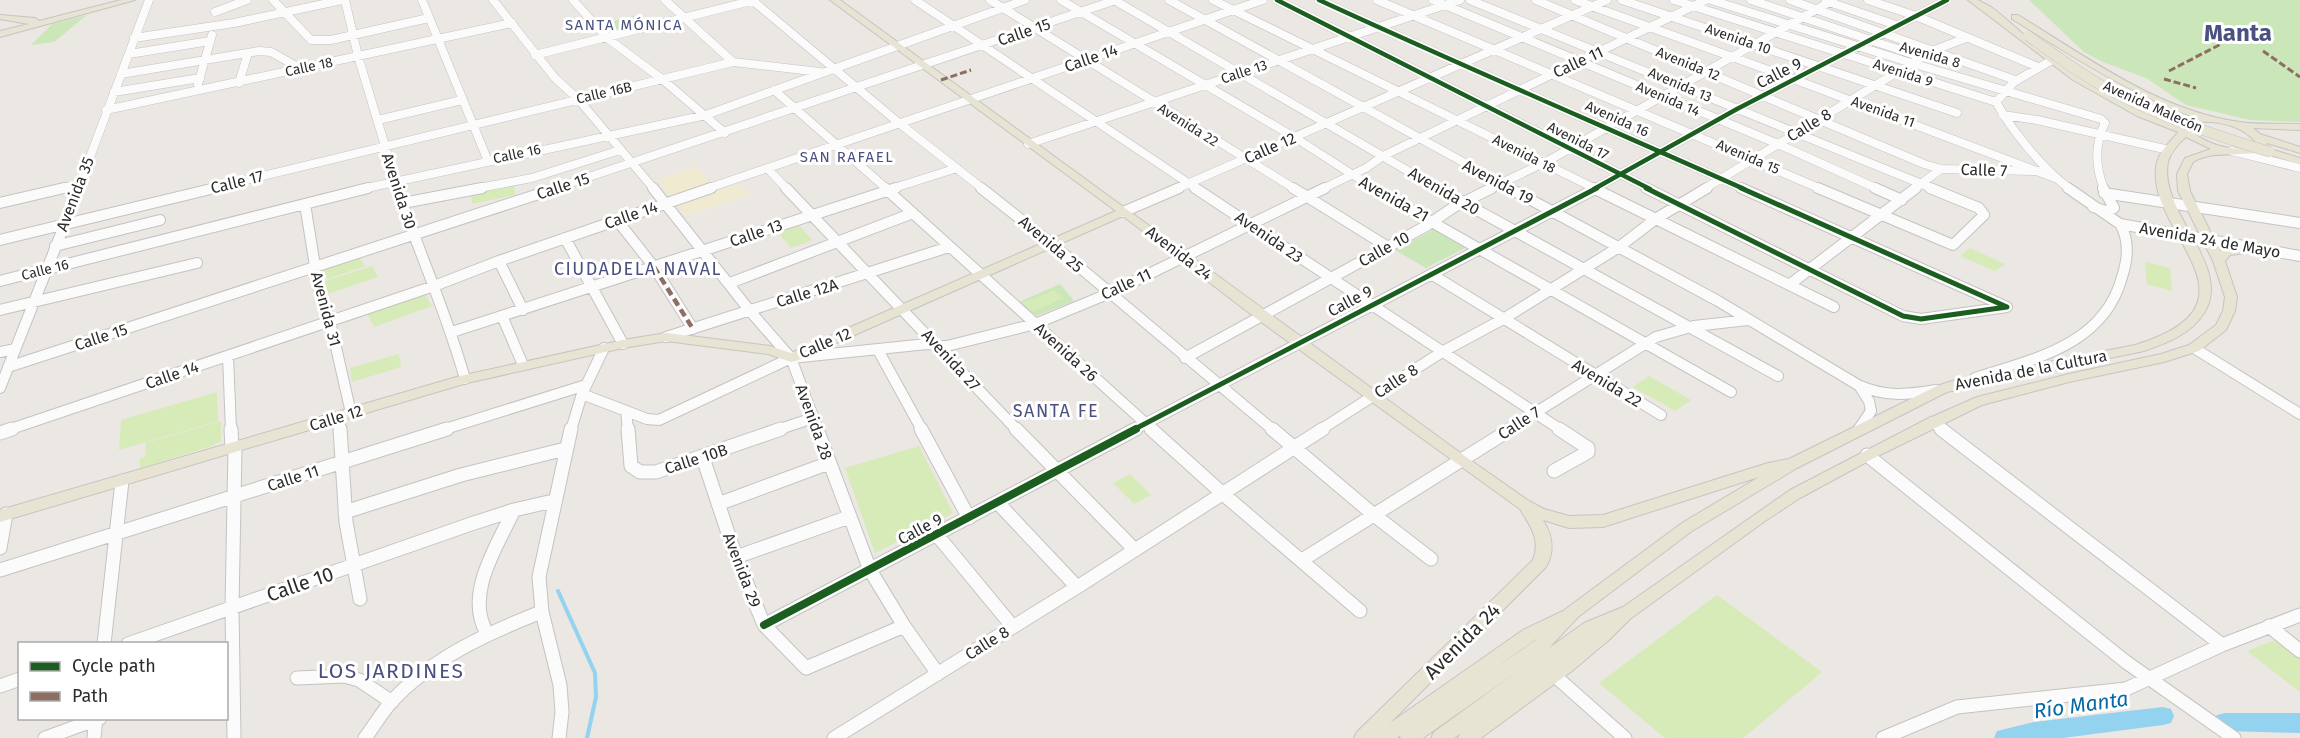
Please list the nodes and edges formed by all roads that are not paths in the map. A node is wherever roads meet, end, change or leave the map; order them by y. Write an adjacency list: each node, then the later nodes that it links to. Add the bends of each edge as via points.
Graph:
1 (130, 0): 59 (main road)
2 (149, 0): 81 (street, Avenida 35)
3 (247, 0): 50 (street)
4 (273, 0): 51 (street)
5 (343, 0): 51 (street); 78 (street, Avenida 30)
6 (422, 0): 60 (street)
7 (493, 0): 63 (street, Avenida 28)
8 (573, 0): 82 (street)
9 (665, 0): 61 (street)
10 (753, 0): 61 (street); 114 (street, Avenida 25)
11 (834, 0): 91 (main road, Avenida 24)
12 (915, 0): 67 (street, Avenida 23)
13 (990, 0): 46 (street, Avenida 22)
14 (1024, 0): 46 (street, Calle 16)
15 (1061, 0): 48 (street, Avenida 21)
16 (1115, 0): 48 (street, Calle 15); 75 (street, Avenida 20)
17 (1169, 0): 62 (street, Avenida 19)
18 (1214, 0): 49 (street, Avenida 18)
19 (1263, 0): 49 (street, Calle 14)
20 (1277, 0): 80 (street, Avenida 17)
21 (1319, 0): 68 (street, Avenida 16)
22 (1377, 0): 52 (street, Avenida 15)
23 (1433, 0): 41 (street, Avenida 14)
24 (1460, 0): 41 (street, Calle 13)
25 (1470, 0): 71 (street, Avenida 13)
26 (1536, 0): 53 (street, Avenida 12)
27 (1575, 0): 44 (street, Avenida 11)
28 (1607, 0): 44 (street, Calle 12)
29 (1622, 0): 54 (street, Avenida 10)
30 (1674, 0): 45 (street, Avenida 9)
31 (1706, 0): 45 (street, Calle 11)
32 (1711, 0): 64 (street, Avenida 8)
33 (1751, 0): 57 (street)
34 (1790, 0): 47 (street)
35 (1868, 0): 55 (street)
36 (1926, 0): 42 (street)
37 (1947, 0): 42 (street, Calle 9)
38 (1972, 0): 43 (main road, Avenida Malecón)
39 (1828, 1): 47 (street, Calle 10); 65 (street)
40 (0, 5): 56 (main road)
41 (1446, 5): 52 (street, Calle 13); 79 (street, Avenida 14)
42 (1939, 5): 55 (street, Calle 9)
43 (1987, 5): 58 (main road, Avenida Malecón); 76 (main road, Avenida Malecón); 107 (main road, Avenida Malecón)
44 (1593, 6): 53 (street, Calle 12); 69 (street, Avenida 11)
45 (1693, 6): 54 (street, Calle 11); 73 (street, Avenida 9)
46 (1002, 8): 67 (street, Calle 16); 70 (street, Avenida 22)
47 (1817, 9): 57 (street, Calle 10); 74 (street)
48 (1082, 11): 70 (street, Calle 15); 88 (street, Avenida 21)
49 (1234, 11): 62 (street, Calle 14); 93 (street, Avenida 18)
50 (215, 12)
51 (285, 13): 66 (street); 78 (street, via 311,40 320,42)
52 (1414, 15): 68 (street, Calle 13); 94 (street, Avenida 15)
53 (1571, 15): 71 (street, Calle 12); 85 (street, Avenida 12)
54 (1671, 16): 69 (street, Calle 11); 89 (street, Avenida 10)
55 (1916, 16): 65 (street, Calle 9); 83 (street)
56 (3, 17): 59 (main road, via 27,21); 72 (main road)
57 (1803, 17): 64 (street, Calle 10); 86 (street)
58 (2014, 17): 76 (main road, Avenida Malecón); 132 (main road, Avenida Malecón)
59 (64, 18): 72 (main road)
60 (429, 18): 78 (street); 84 (street)
61 (683, 18): 82 (street); 108 (street)
62 (1205, 20): 75 (street, Calle 14); 105 (street, Avenida 19)
63 (512, 23): 84 (street, Calle 18); 100 (street, Avenida 28)
64 (1792, 24): 73 (street, Calle 10); 90 (street, Avenida 8)
65 (1896, 25): 74 (street, Calle 9)
66 (214, 26): 81 (street); 87 (street)
67 (953, 26): 91 (street, Calle 16); 92 (street, Avenida 23)
68 (1380, 26): 80 (street, Calle 13); 110 (street, Avenida 16)
69 (1652, 27): 85 (street, Calle 11); 102 (street, Avenida 11)
70 (1036, 28): 92 (street, Calle 15); 104 (street, Avenida 22)
71 (1543, 28): 79 (street, Calle 12); 96 (street, Avenida 13)
72 (15, 31): 77 (main road)
73 (1777, 32): 89 (street, Calle 10); 98 (street, Avenida 9)
74 (1882, 32): 86 (street, Calle 9); 95 (street)
75 (1168, 33): 88 (street, Calle 14); 120 (street, Avenida 20)
76 (2031, 33): 193 (main road, Avenida Malecón, via 2137,97 2218,130); 197 (main road, Avenida Malecón, bridge, via 2086,76 2127,98 2197,128)
77 (0, 34)
78 (352, 34): 101 (street, Avenida 30)
79 (1521, 36): 94 (street, Calle 12); 109 (street, Avenida 14)
80 (1350, 37): 93 (street, Calle 13); 125 (street, Avenida 17)
81 (134, 38): 99 (street, Avenida 35)
82 (608, 38): 100 (street); 124 (street)
83 (1966, 38): 95 (street, Calle 8); 113 (street)
84 (439, 39): 101 (street, Calle 18); 144 (street)
85 (1624, 39): 96 (street, Calle 11); 117 (street, Avenida 12)
86 (1868, 39): 90 (street, Calle 9); 106 (street)
87 (210, 41): 99 (street); 103 (street)
88 (1134, 43): 104 (street, Calle 14); 129 (street, Avenida 21)
89 (1756, 44): 102 (street, Calle 10); 112 (street, Avenida 10)
90 (1858, 45): 98 (street, Calle 9); 106 (street, Avenida 8)
91 (895, 46): 111 (main road, Avenida 24); 114 (street, Calle 16)
92 (983, 46): 111 (street, Calle 15); 123 (street, Avenida 23)
93 (1314, 49): 105 (street, Calle 13); 140 (street, Avenida 18)
94 (1494, 49): 110 (street, Calle 12); 121 (street, Avenida 15)
95 (1932, 51): 106 (street, Calle 8); 127 (street)
96 (1602, 52): 109 (street, Calle 11); 130 (street, Avenida 13)
97 (248, 53): 103 (street); 115 (street, via 265,51); 128 (street)
98 (1842, 53): 112 (street, Calle 9); 118 (street, Avenida 9)
99 (129, 54): 119 (street, Avenida 35)
100 (535, 55): 143 (street, Avenida 28)
101 (358, 56): 115 (street, Calle 18); 161 (street, Avenida 30)
102 (1733, 57): 117 (street, Calle 10); 126 (street, Avenida 11)
103 (205, 60): 119 (street); 122 (street)
104 (1086, 60): 123 (street, Calle 14); 148 (street, Avenida 22)
105 (1280, 60): 120 (street, Calle 13); 150 (street, Avenida 19)
106 (1917, 60): 118 (street, Calle 8); 134 (street, Avenida 8)
107 (2052, 60): 113 (street); 139 (main road, Avenida Malecón)
108 (733, 62): 116 (street, Calle 16B); 124 (street, Calle 16B)
109 (1581, 62): 121 (street, Calle 11); 142 (street, Avenida 14)
110 (1461, 66): 125 (street, Calle 12); 136 (street, Avenida 16)
111 (923, 67): 133 (street, Calle 15); 145 (main road, Avenida 24)
112 (1819, 67): 126 (street, Calle 9); 131 (street, Avenida 10)
113 (2038, 67): 127 (street)
114 (836, 68): 116 (street, Calle 16); 133 (street, Avenida 25)
115 (301, 69): 128 (street, Calle 18)
116 (824, 72): 135 (street, Calle 16)
117 (1708, 72): 130 (street, Calle 10); 141 (street, Avenida 12)
118 (1898, 72): 131 (street, Calle 8); 147 (street, Avenida 9)
119 (121, 74): 137 (street, Avenida 35)
120 (1242, 74): 129 (street, Calle 13); 167 (street, Avenida 20)
121 (1553, 74): 136 (street, Calle 11); 154 (street, Avenida 15)
122 (200, 78): 137 (street); 138 (street)
123 (1032, 78): 145 (street, Calle 14); 162 (street, Avenida 23)
124 (662, 79): 143 (street, Calle 16B); 156 (street)
125 (1431, 80): 140 (street, Calle 12); 149 (street, Avenida 17)
126 (1797, 80): 141 (street, Calle 9); 146 (street, Avenida 11)
127 (2015, 80): 134 (street)
128 (239, 83): 138 (street, Calle 18)
129 (1206, 85): 148 (street, Calle 13); 178 (street, Avenida 21)
130 (1683, 86): 142 (street, Calle 10); 152 (street, Avenida 13)
131 (1876, 86): 146 (street, Calle 8); 155 (street, Avenida 10)
132 (2131, 87): 139 (main road, via 2137,93 2133,98); 160 (main road, Avenida Malecón)
133 (859, 88): 151 (street, Calle 15); 165 (street, Avenida 25)
134 (2004, 89): 147 (street); 176 (street, Avenida 8, via 2101,119 2105,123)
135 (774, 90): 151 (street, Avenida 26); 156 (street, Calle 16)
136 (1523, 90): 149 (street, Calle 11); 170 (street, Avenida 16)
137 (114, 92): 153 (street, Avenida 35)
138 (196, 92): 153 (street, Calle 18)
139 (2098, 92): 159 (main road, Avenida Malecón)
140 (1400, 93): 150 (street, Calle 12); 164 (street, Avenida 18)
141 (1764, 95): 152 (street, Calle 9); 158 (street, Avenida 12)
142 (1662, 97): 154 (street, Calle 10); 163 (street, Avenida 14)
143 (578, 99): 166 (street, Calle 16B); 177 (street, Avenida 28)
144 (462, 100): 161 (street); 166 (street)
145 (968, 100): 165 (street, Calle 14); 182 (main road, Avenida 24)
146 (1851, 100): 158 (street, Calle 8); 204 (street, Avenida 11)
147 (1996, 102): 157 (street)
148 (1153, 103): 162 (street, Calle 13); 194 (street, Avenida 22)
149 (1484, 107): 164 (street, Calle 11); 186 (street, Avenida 17)
150 (1365, 108): 167 (street, Calle 12); 180 (street, Avenida 19)
151 (796, 109): 173 (street, Calle 15); 184 (street, Avenida 26)
152 (1737, 109): 163 (street, Calle 9); 172 (street, Avenida 13)
153 (106, 110): 211 (street, Avenida 35)
154 (1639, 111): 170 (street, Calle 10); 175 (street, Avenida 15)
155 (1957, 113)
156 (706, 115): 173 (street); 177 (street, Calle 16)
157 (2003, 115): 176 (street); 207 (street)
158 (1820, 118): 172 (street, Calle 8); 203 (street, Avenida 12)
159 (2149, 118): 171 (main road, Avenida Malecón); 181 (main road, via 2170,131)
160 (2208, 119): 168 (main road, Avenida Malecón); 171 (main road, via 2187,121)
161 (378, 120): 185 (street, Avenida 30)
162 (1097, 120): 182 (street, Calle 13); 210 (street, Avenida 23)
163 (1718, 120): 175 (street, Calle 9); 183 (street, Avenida 14)
164 (1459, 121): 180 (street, Calle 11); 199 (street, Avenida 18)
165 (899, 123): 184 (street, Calle 14); 200 (street, Avenida 25)
166 (474, 124): 185 (street, Calle 17); 195 (street)
167 (1328, 124): 178 (street, Calle 12); 192 (street, Avenida 20)
168 (2235, 125): 169 (main road); 179 (main road)
169 (2300, 127)
170 (1606, 128): 186 (street, Calle 10); 191 (street, Avenida 16)
171 (2185, 131): 181 (main road, Avenida de la Cultura); 189 (main road, Avenida Malecón, via 2201,142)
172 (1797, 132): 183 (street, Calle 8); 213 (street, Avenida 13)
173 (725, 133): 198 (street, Calle 15)
174 (2300, 133): 179 (main road)
175 (1692, 134): 191 (street, Calle 9); 196 (street, Avenida 15)
176 (2098, 134): 188 (street); 216 (street, Avenida 8, via 2099,179)
177 (607, 135): 187 (street, Avenida 28); 195 (street, Calle 16)
178 (1294, 137): 194 (street, Calle 12); 205 (street, Avenida 21)
179 (2258, 137): 189 (main road, via 2262,146 2256,150); 190 (main road)
180 (1419, 139): 192 (street, Calle 11); 212 (street, Avenida 19)
181 (2177, 141): 188 (main road, Avenida de la Cultura)
182 (1028, 144): 229 (main road, Avenida 24)
183 (1778, 144): 196 (street, Calle 8); 218 (street, Avenida 14)
184 (836, 145): 202 (street, Calle 14); 215 (street, Avenida 26)
185 (384, 146): 209 (street, Avenida 30); 238 (street, Calle 17)
186 (1569, 149): 199 (street, Calle 10); 206 (street, Avenida 17)
187 (620, 150): 198 (street, Avenida 28); 222 (street, via 532,178)
188 (2169, 150): 220 (main road, Avenida de la Cultura, via 2161,173)
189 (2225, 150): 201 (street); 226 (main road, Avenida de la Cultura, via 2194,157 2185,166 2182,182)
190 (2300, 150)
191 (1661, 152): 206 (street, Calle 9); 208 (street, Avenida 16)
192 (1383, 156): 205 (street, Calle 11); 219 (street, Avenida 20)
193 (2300, 156)
194 (1244, 159): 210 (street, Calle 12); 217 (street, Avenida 22)
195 (488, 160): 209 (street, Calle 16)
196 (1754, 160): 208 (street, Calle 8); 232 (street, Avenida 15)
197 (2300, 161)
198 (632, 164): 223 (street, Avenida 28); 242 (street, Calle 15)
199 (1544, 164): 212 (street, Calle 10); 214 (street, Avenida 18)
200 (957, 168): 215 (street, Calle 13); 249 (street, Avenida 25)
201 (2300, 168)
202 (768, 169): 223 (street, Calle 14); 231 (street, Avenida 27)
203 (1941, 169): 204 (street, Calle 7); 213 (street, Calle 7)
204 (2038, 171): 207 (street, Avenida 11)
205 (1350, 175): 217 (street, Calle 11); 236 (street, Avenida 21)
206 (1619, 176): 214 (street, Calle 9); 225 (street, Avenida 17)
207 (2055, 178): 227 (street)
208 (1723, 180): 225 (street, Calle 8); 244 (street, Avenida 16)
209 (395, 181): 222 (street, Avenida 30); 224 (street, Calle 16)
210 (1189, 183): 229 (street, Calle 12); 239 (street, Avenida 23)
211 (80, 184): 221 (street); 238 (street, Avenida 35)
212 (1501, 184): 219 (street, Calle 10); 228 (street, Avenida 19)
213 (1922, 185): 218 (street, Calle 7); 250 (street, Avenida 13, via 1983,211 1984,215)
214 (1595, 189): 228 (street, Calle 9); 233 (street, Avenida 18)
215 (888, 190): 230 (street, Avenida 26); 231 (street, Calle 13)
216 (2104, 193): 220 (street); 227 (street, Avenida 8, via 2114,210)
217 (1305, 196): 239 (street, Calle 11); 253 (street, Avenida 22)
218 (1902, 200): 232 (street, Calle 7)
219 (1463, 202): 236 (street, Calle 10); 241 (street, Avenida 20)
220 (2169, 202): 226 (street); 243 (main road, Avenida de la Cultura)
221 (0, 203)
222 (403, 203): 242 (street, Avenida 30)
223 (666, 203): 235 (street, Calle 14); 257 (street, Avenida 28)
224 (305, 204): 263 (street, Avenida 31); 266 (street, Calle 16)
225 (1682, 204): 233 (street, Calle 8); 265 (street, Avenida 17)
226 (2191, 206): 237 (street); 246 (main road, Avenida de la Cultura)
227 (2093, 207): 240 (street)
228 (1552, 211): 241 (street, Calle 9); 254 (street, Avenida 19)
229 (1123, 212): 249 (main road, Calle 12); 258 (main road, Avenida 24)
230 (912, 213): 248 (street); 252 (street, Avenida 26)
231 (812, 214): 248 (street, Avenida 27); 257 (street, Calle 13)
232 (1882, 214): 244 (street, Calle 7); 250 (street, Avenida 15)
233 (1657, 218): 254 (street, Calle 8); 274 (street, Avenida 18)
234 (160, 220): 251 (street)
235 (617, 220): 245 (street, Calle 14); 264 (street)
236 (1431, 220): 253 (street, Calle 10); 256 (street, Avenida 21)
237 (2300, 223)
238 (64, 224): 247 (street, Calle 17); 251 (street, Avenida 35)
239 (1249, 224): 258 (street, Calle 11); 271 (street, Avenida 23)
240 (2120, 224): 243 (street, Avenida 24 de Mayo); 320 (street, via 2128,251 2120,291 2106,315 2054,353)
241 (1514, 231): 256 (street, Calle 9); 267 (street, Avenida 20)
242 (413, 234): 263 (street, Calle 15); 275 (street, Avenida 30)
243 (2187, 236): 246 (street, Avenida 24 de Mayo); 311 (main road, Avenida de la Cultura, via 2205,284 2204,304 2189,323 2146,345)
244 (1854, 237): 265 (street, Calle 7); 288 (street, Avenida 16, via 2007,307 1933,318)
245 (565, 238): 260 (street, Calle 14); 276 (street)
246 (2208, 239): 255 (street, Avenida 24 de Mayo); 261 (main road, Avenida de la Cultura)
247 (0, 240)
248 (838, 241): 268 (street, Avenida 27); 273 (street)
249 (1052, 244): 270 (main road, Calle 12); 278 (street, Avenida 25)
250 (1953, 245)
251 (55, 246): 266 (street, Avenida 35)
252 (949, 247): 268 (street, Calle 12A); 270 (street, Avenida 26)
253 (1388, 247): 271 (street, Calle 10)
254 (1619, 247): 267 (street, Calle 8); 290 (street, Avenida 19)
255 (2253, 248): 259 (street, Avenida 24 de Mayo); 261 (main road, via 2226,252)
256 (1480, 249): 269 (street, Calle 9); 277 (street, Avenida 21)
257 (705, 251): 264 (street, Calle 13); 273 (street, Avenida 28)
258 (1185, 256): 278 (street, Calle 11); 287 (main road, Avenida 24)
259 (2300, 256)
260 (499, 261): 275 (street, Calle 14); 284 (street)
261 (2219, 261): 302 (main road, Avenida de la Cultura, via 2231,297 2229,311 2221,327)
262 (197, 263): 279 (street)
263 (315, 266): 291 (street, Avenida 31); 312 (street, Calle 15)
264 (654, 267): 276 (street, Calle 13); 294 (street)
265 (1810, 268): 274 (street, Calle 7); 288 (street, Avenida 17)
266 (46, 269): 272 (street, Calle 16); 279 (street, Avenida 35)
267 (1584, 269): 277 (street, Calle 8); 293 (street, Avenida 20)
268 (869, 274): 282 (street, Avenida 27); 285 (street, Calle 12A)
269 (1431, 274): 280 (street, Calle 9); 289 (street, Avenida 22)
270 (981, 275): 282 (main road, Calle 12); 292 (street, Avenida 26)
271 (1330, 279): 280 (street, Avenida 23); 287 (street, Calle 10)
272 (0, 281)
273 (729, 283): 285 (street, Avenida 28)
274 (1789, 285): 281 (street, Avenida 18)
275 (434, 286): 291 (street, Calle 14); 295 (street, Avenida 30)
276 (593, 286): 284 (street, Calle 13); 299 (street)
277 (1551, 290): 289 (street, Calle 8); 298 (street, Avenida 21)
278 (1110, 293): 292 (street, Calle 11); 309 (street, Avenida 25)
279 (34, 301): 283 (street); 303 (street, Avenida 35)
280 (1370, 305): 297 (street, Calle 9); 306 (street, Avenida 23)
281 (1834, 307)
282 (904, 309): 300 (street, Avenida 27); 308 (main road, Calle 12)
283 (0, 310)
284 (523, 310): 286 (street, Calle 13)
285 (750, 311): 294 (street, Calle 12A); 308 (street, Avenida 28)
286 (502, 316): 295 (street, Calle 13); 310 (street)
287 (1262, 316): 297 (main road, Avenida 24); 309 (street, Calle 10)
288 (1903, 316)
289 (1505, 318): 306 (street, Calle 8); 313 (street, Avenida 22)
290 (1748, 320): 293 (street, Calle 7); 318 (street, Avenida 19)
291 (330, 321): 307 (street, Calle 14); 327 (street, Avenida 31)
292 (1035, 324): 300 (street, Calle 11, via 947,346); 331 (street, Avenida 26)
293 (1689, 326): 298 (street, Calle 7); 314 (street, Avenida 20)
294 (693, 329): 296 (street, Calle 12A)
295 (452, 332): 316 (street, Avenida 30)
296 (666, 337): 299 (main road, Calle 12); 308 (main road, Calle 12, via 770,350)
297 (1300, 343): 317 (street, Calle 9); 323 (main road, Avenida 24)
298 (1643, 343): 313 (street, Calle 7); 322 (street, Avenida 21)
299 (623, 344): 301 (main road, Calle 12)
300 (936, 345): 304 (street, Calle 11); 343 (street, Avenida 27)
301 (604, 348): 310 (main road, Calle 12); 321 (street)
302 (2194, 348): 315 (main road, Avenida de la Cultura); 326 (street)
303 (15, 349): 305 (street); 312 (street, Avenida 35)
304 (878, 350): 308 (street, Calle 11); 357 (street)
305 (0, 352)
306 (1442, 352): 323 (street, Calle 8); 325 (street, Avenida 23)
307 (228, 356): 333 (street, Calle 14); 335 (street)
308 (791, 358): 324 (street, Calle 11, via 663,419 647,419); 329 (street, Avenida 28)
309 (1185, 358): 317 (street, Avenida 25)
310 (523, 365): 316 (main road, Calle 12)
311 (2054, 365): 315 (main road, via 2070,371); 320 (main road, Avenida de la Cultura)
312 (8, 367): 319 (street, Avenida 35)
313 (1591, 376): 325 (street, Calle 7); 328 (street, Avenida 22)
314 (1778, 376)
315 (2069, 378): 330 (main road, Avenida de la Cultura, via 1986,400)
316 (465, 379): 327 (main road, Calle 12)
317 (1218, 385): 331 (street, Calle 9); 334 (street, Avenida 25)
318 (1858, 385): 320 (street, Avenida 19, via 1894,397); 332 (street, via 1871,406)
319 (0, 387)
320 (1949, 387): 332 (main road, Avenida de la Cultura)
321 (584, 390): 324 (street, Calle 11); 336 (street); 339 (street, Calle 11)
322 (1731, 392)
323 (1373, 396): 334 (street, Calle 8); 340 (main road, Avenida 24)
324 (626, 411): 338 (street, Calle 10B, via 634,470 656,472)
325 (1534, 413): 340 (street, Calle 7); 344 (street, Avenida 23, via 1589,450)
326 (2300, 414)
327 (345, 415): 335 (main road, Calle 12); 339 (street, Avenida 31)
328 (1661, 415)
329 (813, 418): 338 (street, Calle 10B); 341 (street, Avenida 28)
330 (1932, 422): 337 (main road, Avenida de la Cultura); 383 (street)
331 (1146, 424): 343 (street, Calle 9); 346 (street, Avenida 26)
332 (1858, 430): 342 (main road, Avenida de la Cultura)
333 (0, 433)
334 (1294, 447): 346 (street, Calle 8); 355 (street, Avenida 25)
335 (234, 448): 345 (main road, Calle 12); 347 (street)
336 (565, 449): 348 (street); 353 (street, via 461,475)
337 (1867, 455): 374 (main road, Avenida de la Cultura, via 1760,517); 390 (street)
338 (703, 458): 350 (street, Avenida 29)
339 (345, 461): 347 (street, Calle 11); 353 (street, Avenida 31)
340 (1461, 461): 351 (main road, Avenida 24); 355 (street, Calle 7)
341 (829, 463): 350 (street); 356 (street, Avenida 28)
342 (1792, 464): 351 (main road, Avenida 24, via 1593,523 1561,521); 373 (main road, Avenida de la Cultura, via 1687,527)
343 (1056, 471): 349 (street, Calle 9); 361 (street, Avenida 27)
344 (1554, 471)
345 (122, 481): 354 (main road, Calle 12); 358 (street)
346 (1222, 493): 361 (street, Calle 8); 364 (street, Avenida 26)
347 (234, 497): 358 (street, Calle 11); 370 (street)
348 (553, 501): 352 (street, Calle 10); 372 (street, via 537,594)
349 (998, 502): 357 (street, Calle 9); 368 (street)
350 (718, 504): 362 (street, Avenida 29)
351 (1524, 505): 402 (main road, Avenida 24, via 1543,533 1540,562)
352 (514, 510): 365 (street, Calle 10); 380 (street, via 482,585 479,618)
353 (345, 512): 365 (street, Avenida 31)
354 (3, 515): 360 (street)
355 (1374, 515): 363 (street, Avenida 25); 364 (street, Calle 7)
356 (849, 517): 362 (street); 367 (street, Avenida 28)
357 (969, 518): 359 (street, Calle 9)
358 (117, 532): 366 (street, Calle 11); 381 (street)
359 (937, 535): 367 (street, Calle 9); 379 (street)
360 (0, 548)
361 (1135, 550): 368 (street, Calle 8)
362 (736, 557): 376 (street, Avenida 29)
363 (1431, 559)
364 (1302, 560): 371 (street, Avenida 26)
365 (352, 566): 369 (street, Avenida 31); 370 (street, Calle 10)
366 (0, 570)
367 (870, 570): 376 (street, Calle 9); 377 (street, Avenida 28)
368 (1077, 586): 379 (street, Calle 8)
369 (360, 599)
370 (232, 608): 382 (street, Calle 10); 386 (street)
371 (1360, 611)
372 (541, 612): 380 (street); 400 (street, via 558,670 562,702)
373 (1572, 612): 384 (main road, Avenida de la Cultura); 403 (main road, Avenida de la Cultura, via 1529,635)
374 (1629, 612): 384 (main road, Avenida de la Cultura); 388 (main road, Avenida de la Cultura)
375 (2300, 615): 378 (street)
376 (764, 625): 377 (street, Avenida 29, via 806,668)
377 (904, 626): 387 (street, Avenida 28)
378 (2269, 626): 383 (street); 385 (street)
379 (1013, 627): 387 (street, Calle 8)
380 (487, 633): 393 (street, via 423,674)
381 (104, 642)
382 (134, 642)
383 (2222, 645): 390 (street)
384 (1549, 650): 404 (main road, Avenida de la Cultura); 405 (main road, Avenida de la Cultura)
385 (2300, 651)
386 (231, 672): 398 (street)
387 (938, 674): 401 (street, Calle 8)
388 (1554, 675): 406 (main road, Avenida de la Cultura); 407 (street)
389 (297, 678): 393 (street, via 344,676 359,680)
390 (2150, 678): 408 (street, via 2126,689 2103,693 1957,707); 409 (street)
391 (18, 681): 392 (street)
392 (0, 686)
393 (392, 702): 399 (street)
394 (94, 720): 396 (street)
395 (97, 720): 397 (street)
396 (45, 738)
397 (94, 738)
398 (234, 738)
399 (365, 738)
400 (559, 738)
401 (834, 738)
402 (1363, 738)
403 (1383, 738)
404 (1409, 738)
405 (1440, 738)
406 (1467, 738)
407 (1625, 738)
408 (1883, 738)
409 (2234, 738)

